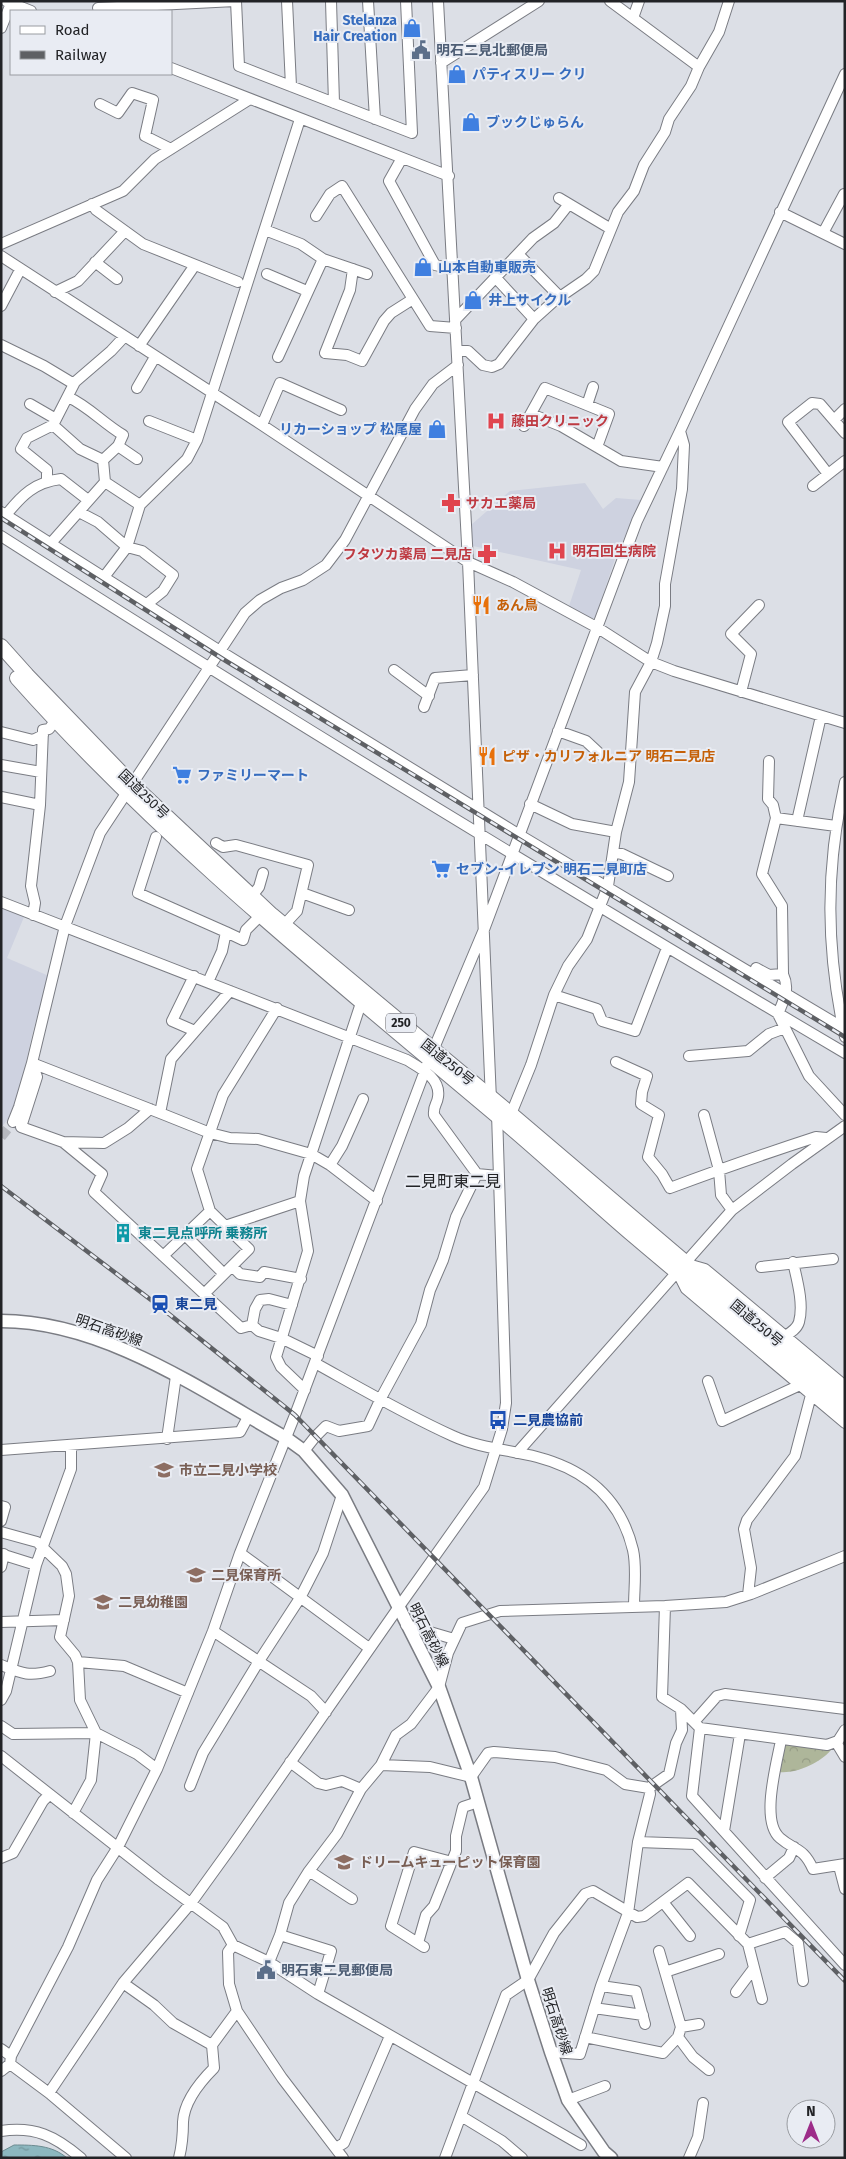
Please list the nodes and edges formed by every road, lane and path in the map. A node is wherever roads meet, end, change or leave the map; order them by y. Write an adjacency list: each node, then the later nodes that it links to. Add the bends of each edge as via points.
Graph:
1 (236, 1): 12 (street); 20 (street, via 239,66)
2 (287, 1): 20 (street)
3 (331, 1): 22 (street)
4 (368, 1): 24 (street)
5 (406, 1): 24 (street, via 412,133)
6 (438, 1): 16 (street)
7 (539, 1): 16 (street)
8 (610, 1): 14 (street)
9 (639, 1): 14 (street)
10 (729, 1): 17 (street, via 719,32)
11 (10, 2): 13 (street); 15 (street)
12 (98, 7)
13 (29, 10)
14 (633, 18): 17 (street)
15 (1, 28)
16 (442, 63): 28 (street)
17 (699, 67): 35 (street)
18 (172, 68): 21 (street)
19 (845, 74): 33 (street)
20 (291, 86): 22 (street)
21 (250, 99): 25 (street); 26 (street)
22 (334, 103): 24 (street)
23 (100, 104): 26 (street, via 118,112 132,93 153,100 145,136)
24 (375, 118)
25 (300, 119): 27 (street); 36 (street)
26 (171, 149): 31 (street, via 155,159 123,191)
27 (402, 158): 28 (street); 47 (street, via 389,181 435,265)
28 (449, 176): 47 (street)
29 (841, 193): 38 (street)
30 (560, 198): 32 (street)
31 (92, 204): 37 (street); 39 (street)
32 (570, 204): 35 (street); 41 (street, via 554,223)
33 (780, 212): 38 (street); 83 (street)
34 (316, 216): 57 (street, via 330,194 342,186)
35 (611, 229): 56 (street, via 594,271)
36 (265, 230): 43 (street, via 301,244); 71 (street)
37 (125, 231): 44 (street); 45 (street, via 143,244)
38 (823, 233): 40 (street)
39 (1, 244)
40 (845, 244)
41 (518, 254): 51 (street); 56 (street)
42 (1, 256): 48 (street)
43 (323, 259): 46 (street); 54 (street)
44 (95, 262): 52 (street); 55 (street, via 78,281)
45 (195, 265): 53 (street); 63 (street)
46 (353, 269): 50 (street); 57 (street, via 350,290 325,353 347,355 362,361 384,321)
47 (453, 269): 60 (street)
48 (20, 270): 55 (street); 58 (street)
49 (267, 274): 54 (street)
50 (367, 274)
51 (495, 277): 59 (street); 60 (street)
52 (116, 279)
53 (238, 282)
54 (307, 291): 66 (street, via 287,348)
55 (55, 292): 61 (street)
56 (560, 297): 59 (street)
57 (412, 299): 60 (street, via 430,326)
58 (1, 306)
59 (534, 319): 64 (street, via 505,358 492,367 483,365 468,351)
60 (456, 323): 64 (street)
61 (124, 337): 63 (street); 68 (street)
62 (1, 345): 68 (street)
63 (139, 346): 65 (street)
64 (457, 351): 67 (street)
65 (154, 357): 70 (street); 71 (street)
66 (278, 357)
67 (458, 366): 96 (street, via 433,384 415,408); 104 (street)
68 (74, 384): 72 (street)
69 (592, 387): 74 (street)
70 (137, 388)
71 (213, 395): 81 (street); 85 (street)
72 (68, 396): 79 (street); 86 (street, via 84,404 122,435)
73 (30, 404): 79 (street)
74 (587, 405): 77 (street, via 545,388); 87 (street, via 609,414)
75 (845, 408): 78 (street)
76 (341, 410): 81 (street, via 280,383)
77 (531, 414): 82 (street); 87 (street)
78 (834, 420): 84 (street); 92 (street, via 820,404 812,403 788,422)
79 (55, 422): 89 (street, via 80,449); 93 (street, via 27,438 21,449 47,470)
80 (149, 422): 85 (street)
81 (262, 425): 96 (street)
82 (524, 426)
83 (680, 431): 91 (street); 112 (street, via 684,445 682,489 665,584 665,606)
84 (845, 433)
85 (197, 440): 98 (street, via 187,459)
86 (118, 446): 88 (street); 89 (street)
87 (597, 447): 91 (street, via 621,461)
88 (137, 459)
89 (103, 460): 94 (street)
90 (845, 461): 92 (street)
91 (663, 467): 108 (street, via 637,521)
92 (828, 474): 95 (street)
93 (47, 480): 97 (street, via 61,479); 100 (street, via 36,485)
94 (105, 482): 97 (street); 98 (street)
95 (813, 486)
96 (368, 496): 104 (street); 110 (street, via 345,540 326,565 260,600 245,614)
97 (88, 500): 99 (street)
98 (140, 505): 103 (street)
99 (78, 512): 102 (street); 103 (street, via 98,522)
100 (4, 513): 102 (street)
101 (1, 536): 113 (street)
102 (51, 543): 105 (street)
103 (127, 547): 105 (street); 106 (street, via 142,551 173,574 163,591)
104 (468, 562): 108 (street, via 513,582); 115 (street)
105 (104, 577): 106 (street)
106 (147, 604): 110 (street)
107 (759, 605): 116 (street, via 731,634 751,654)
108 (598, 628): 112 (street); 122 (street)
109 (1, 646): 130 (highway, 国道250号 / 250)
110 (220, 650): 113 (street); 134 (street)
111 (1, 661): 120 (highway, 国道250号 / 250)
112 (651, 662): 116 (street); 138 (street, via 635,692 628,782)
113 (208, 668): 130 (street); 140 (street)
114 (394, 670): 117 (street)
115 (473, 675): 117 (street, via 435,678); 134 (street)
116 (742, 692): 119 (street)
117 (429, 696): 118 (street)
118 (424, 707)
119 (821, 716): 121 (street); 136 (street)
120 (55, 721): 124 (street, via 49,729 43,730); 130 (highway, 国道250号 / 250)
121 (845, 723)
122 (558, 731): 125 (street, via 586,741); 132 (street)
123 (1, 732): 124 (street, via 33,740)
124 (42, 735): 128 (street)
125 (601, 755)
126 (769, 761): 135 (street, via 768,799)
127 (1, 765): 128 (street)
128 (41, 772): 133 (street)
129 (845, 782): 137 (street)
130 (129, 789): 149 (highway, 国道250号 / 250); 154 (highway, 国道250号 / 250); 156 (street, via 100,833)
131 (1, 797): 133 (street)
132 (530, 804): 138 (street, via 572,824); 139 (street)
133 (40, 805): 153 (street, via 31,886 35,903)
134 (479, 809): 139 (street); 140 (street)
135 (776, 818): 136 (street); 161 (street, via 762,874 782,906)
136 (797, 821): 137 (street)
137 (836, 826): 172 (street, via 829,916)
138 (616, 832): 143 (street)
139 (518, 834): 144 (street); 147 (street)
140 (480, 835): 144 (street); 157 (street)
141 (156, 838): 158 (street, via 138,893)
142 (216, 843): 148 (street, via 236,845 308,865)
143 (613, 852): 146 (street); 147 (street)
144 (512, 854): 151 (street); 157 (street)
145 (263, 873): 149 (street)
146 (668, 876)
147 (608, 886): 151 (street); 165 (street)
148 (302, 893): 152 (street); 155 (street, via 297,910)
149 (252, 896): 155 (highway, 国道250号 / 250)
150 (1, 902): 153 (street)
151 (600, 906): 159 (street); 166 (street, via 587,939 568,966)
152 (349, 910)
153 (33, 915): 156 (street)
154 (259, 917): 158 (street, via 246,930 243,940); 167 (highway, 国道250号 / 250)
155 (284, 925): 176 (highway, 国道250号 / 250)
156 (65, 926): 162 (street); 178 (street)
157 (485, 926): 176 (street); 179 (street)
158 (226, 932): 163 (street, via 222,951)
159 (667, 948): 166 (street, via 635,1031 602,1020 598,1009); 169 (street)
160 (740, 959): 161 (street, via 770,975)
161 (783, 974): 165 (street)
162 (194, 976): 163 (street); 171 (street, via 172,1021)
163 (208, 982): 164 (street)
164 (230, 990): 168 (street); 171 (street)
165 (786, 994): 169 (street); 172 (street)
166 (554, 995): 182 (street, via 531,1065)
167 (361, 1003): 173 (street); 176 (highway, 国道250号 / 250)
168 (277, 1008): 173 (street); 187 (street, via 223,1095)
169 (778, 1014): 170 (street); 174 (street)
170 (785, 1028): 175 (street, via 768,1034 748,1051); 184 (street, via 809,1076)
171 (195, 1031): 181 (street, via 171,1059)
172 (844, 1031)
173 (350, 1036): 176 (street, via 407,1060); 190 (street)
174 (845, 1053)
175 (688, 1056)
176 (429, 1060): 179 (highway, 国道250号 / 250); 182 (highway, 国道250号 / 250); 193 (street, via 438,1097 434,1115); 196 (street)
177 (616, 1062): 192 (street, via 647,1076 641,1104 659,1115 648,1157 670,1188)
178 (32, 1064): 181 (street); 185 (street); 189 (street, via 37,1077 22,1128)
179 (489, 1096): 182 (highway, 国道250号 / 250)
180 (363, 1099): 191 (street)
181 (155, 1111): 187 (street); 189 (street, via 104,1143)
182 (505, 1115): 194 (street); 206 (highway, 国道250号 / 250, via 636,1238)
183 (704, 1115): 192 (street)
184 (845, 1115)
185 (13, 1122)
186 (845, 1126): 188 (street)
187 (210, 1133): 190 (street, via 258,1139); 198 (street, via 198,1169)
188 (826, 1138): 192 (street, via 816,1137); 197 (street)
189 (63, 1142): 201 (street, via 102,1174 94,1192)
190 (311, 1154): 191 (street); 195 (street)
191 (330, 1165): 196 (street)
192 (719, 1170): 197 (street, via 720,1195)
193 (477, 1174): 194 (street); 221 (street, via 456,1217 421,1324)
194 (498, 1176): 229 (street, via 506,1403)
195 (300, 1201): 199 (street); 208 (street, via 308,1251)
196 (377, 1201): 215 (street)
197 (732, 1210): 206 (street)
198 (210, 1211): 199 (street); 200 (street)
199 (225, 1226): 204 (street, via 249,1249)
200 (186, 1236): 201 (street); 207 (street)
201 (163, 1256): 209 (street)
202 (834, 1259): 203 (street)
203 (793, 1262): 205 (street); 213 (street, via 799,1295 799,1323)
204 (232, 1266): 207 (street); 208 (street, via 240,1274 260,1277 264,1272)
205 (761, 1267)
206 (682, 1268): 213 (street, via 705,1269); 218 (highway, 国道250号 / 250); 232 (street)
207 (224, 1274): 209 (street)
208 (301, 1279): 210 (street)
209 (204, 1294): 212 (street, via 241,1328)
210 (292, 1305): 212 (street, via 260,1300); 214 (street)
211 (1, 1321): 216 (main road, 明石高砂線, via 51,1326 124,1348)
212 (252, 1325): 214 (street)
213 (785, 1336): 219 (street)
214 (280, 1338): 215 (street); 220 (street, via 276,1357 281,1367)
215 (316, 1359): 220 (street); 221 (street)
216 (176, 1376): 224 (main road, 明石高砂線); 227 (street)
217 (708, 1381): 218 (street, via 722,1421)
218 (811, 1386): 222 (highway, 国道250号 / 250); 223 (highway, 国道250号 / 250); 225 (street); 243 (street, via 795,1456 747,1520 744,1529 751,1568)
219 (845, 1386)
220 (305, 1390): 226 (street)
221 (380, 1398): 229 (street, via 454,1437); 231 (street, via 368,1426 339,1431 326,1426)
222 (845, 1398)
223 (845, 1411)
224 (248, 1417): 226 (main road, 明石高砂線); 227 (street, via 240,1432)
225 (845, 1423)
226 (286, 1438): 231 (main road, 明石高砂線); 238 (street)
227 (167, 1439): 228 (street)
228 (71, 1445): 230 (street); 237 (street, via 71,1469)
229 (497, 1448): 232 (street); 247 (street, via 484,1487)
230 (1, 1450)
231 (304, 1451): 233 (main road, 明石高砂線)
232 (517, 1453): 246 (street, via 576,1472 609,1498 622,1518 632,1549)
233 (342, 1496): 244 (street, via 323,1553); 247 (main road, 明石高砂線)
234 (1, 1506): 235 (street, via 6,1508)
235 (1, 1521)
236 (1, 1532): 237 (street, via 37,1542)
237 (42, 1548): 241 (street); 249 (street, via 66,1574 68,1596)
238 (240, 1553): 244 (street); 252 (street)
239 (2, 1554): 241 (street); 242 (street)
240 (845, 1556): 243 (street)
241 (36, 1565): 248 (street)
242 (1, 1567)
243 (748, 1595): 245 (street, via 726,1602)
244 (300, 1598): 254 (street); 255 (street)
245 (665, 1606): 246 (street); 262 (street, via 662,1697)
246 (634, 1607): 253 (street, via 500,1611 462,1623)
247 (398, 1608): 251 (main road, 明石高砂線); 254 (street)
248 (23, 1620): 249 (street); 250 (street); 257 (street)
249 (64, 1620): 256 (street, via 60,1637)
250 (1, 1622)
251 (406, 1625): 253 (street); 259 (main road, 明石高砂線)
252 (213, 1631): 255 (street); 260 (street)
253 (454, 1639): 259 (street)
254 (369, 1648): 264 (street)
255 (259, 1660): 264 (street, via 312,1696); 278 (street, via 204,1753)
256 (78, 1662): 260 (street, via 124,1666); 268 (street, via 80,1700)
257 (6, 1667): 258 (street, via 23,1674); 261 (street)
258 (50, 1671)
259 (439, 1687): 275 (street, via 411,1724 396,1735); 277 (main road, 明石高砂線)
260 (188, 1694): 276 (street)
261 (1, 1700)
262 (681, 1709): 265 (street); 279 (street, via 682,1730 668,1774)
263 (845, 1709): 265 (street, via 725,1694 716,1696)
264 (326, 1712): 274 (street)
265 (697, 1725): 269 (street); 284 (street, via 692,1796)
266 (1, 1726): 268 (street, via 13,1734)
267 (845, 1730): 271 (street)
268 (96, 1733): 276 (street, via 137,1754); 283 (street, via 91,1780)
269 (740, 1734): 270 (street); 284 (street)
270 (781, 1740): 271 (street, via 827,1745); 287 (street, via 769,1811 776,1835)
271 (836, 1742): 273 (street)
272 (1, 1756): 281 (street)
273 (845, 1756)
274 (290, 1762): 280 (street, via 318,1784 342,1781); 296 (street)
275 (381, 1765): 277 (street, via 430,1767); 280 (street)
276 (157, 1769): 286 (street)
277 (471, 1777): 279 (street, via 484,1757 494,1752 555,1757 606,1770 618,1781); 282 (main road, 明石高砂線)
278 (190, 1786)
279 (649, 1788): 285 (street)
280 (361, 1789): 291 (street, via 338,1834)
281 (49, 1795): 283 (street); 288 (street, via 13,1853)
282 (478, 1802): 289 (street, via 463,1808); 309 (main road, 明石高砂線)
283 (73, 1814): 286 (street)
284 (724, 1831): 292 (street)
285 (638, 1842): 297 (street); 300 (street, via 695,1844 750,1900)
286 (118, 1847): 296 (street); 325 (street, via 97,1880 68,1947)
287 (794, 1847): 290 (street, via 808,1856 813,1868); 292 (street, via 792,1854)
288 (1, 1858)
289 (452, 1862): 289 (street, via 434,1906 426,1915 421,1945 392,1926 414,1852)
290 (842, 1865): 293 (street)
291 (309, 1871): 294 (street); 298 (street, via 289,1903)
292 (765, 1878): 306 (street)
293 (845, 1889)
294 (352, 1899)
295 (663, 1902): 297 (street, via 644,1916); 299 (street); 300 (street, via 688,1883)
296 (191, 1903): 302 (street, via 223,1926); 311 (street)
297 (628, 1913): 309 (street, via 593,1891 585,1894 554,1934); 312 (street)
298 (280, 1935): 305 (street); 314 (street, via 331,1951)
299 (690, 1936)
300 (738, 1936): 301 (street)
301 (748, 1944): 307 (street); 310 (street, via 785,1932 798,1943)
302 (233, 1945): 305 (street); 317 (street, via 228,1952 229,1984)
303 (659, 1951): 308 (street)
304 (719, 1954): 308 (street)
305 (269, 1962): 314 (street)
306 (845, 1965)
307 (754, 1968): 313 (street); 315 (street)
308 (665, 1972): 319 (street)
309 (528, 1980): 324 (main road, 明石高砂線); 328 (street, via 506,1994)
310 (803, 1981)
311 (123, 1983): 322 (street, via 173,2023); 330 (street)
312 (601, 1986): 316 (street); 316 (street, via 636,1992 644,2020)
313 (736, 1992)
314 (318, 1994): 320 (street)
315 (762, 1999)
316 (594, 2008): 321 (street)
317 (236, 2011): 322 (street); 336 (street)
318 (699, 2024): 319 (street)
319 (679, 2032): 321 (street, via 663,2053); 326 (street, via 693,2057)
320 (390, 2036): 328 (street); 336 (street, via 344,2143)
321 (585, 2036): 324 (street, via 580,2054)
322 (212, 2045): 340 (street, via 214,2068 199,2083 191,2099 183,2121)
323 (1, 2049): 325 (street)
324 (551, 2052): 331 (main road, 明石高砂線)
325 (10, 2060): 327 (street); 330 (street)
326 (709, 2070)
327 (1, 2072)
328 (474, 2083): 333 (street); 335 (street)
329 (605, 2086): 331 (street)
330 (49, 2093): 339 (street)
331 (568, 2100): 337 (main road, 明石高砂線)
332 (703, 2103): 344 (street, via 698,2137)
333 (461, 2116): 342 (street); 343 (street, via 502,2141)
334 (1, 2131): 338 (street, via 20,2128 40,2132)
335 (581, 2145)
336 (336, 2148): 341 (street)
337 (606, 2156)
338 (81, 2158)
339 (126, 2158)
340 (179, 2158)
341 (343, 2158)
342 (445, 2158)
343 (522, 2158)
344 (689, 2158)

